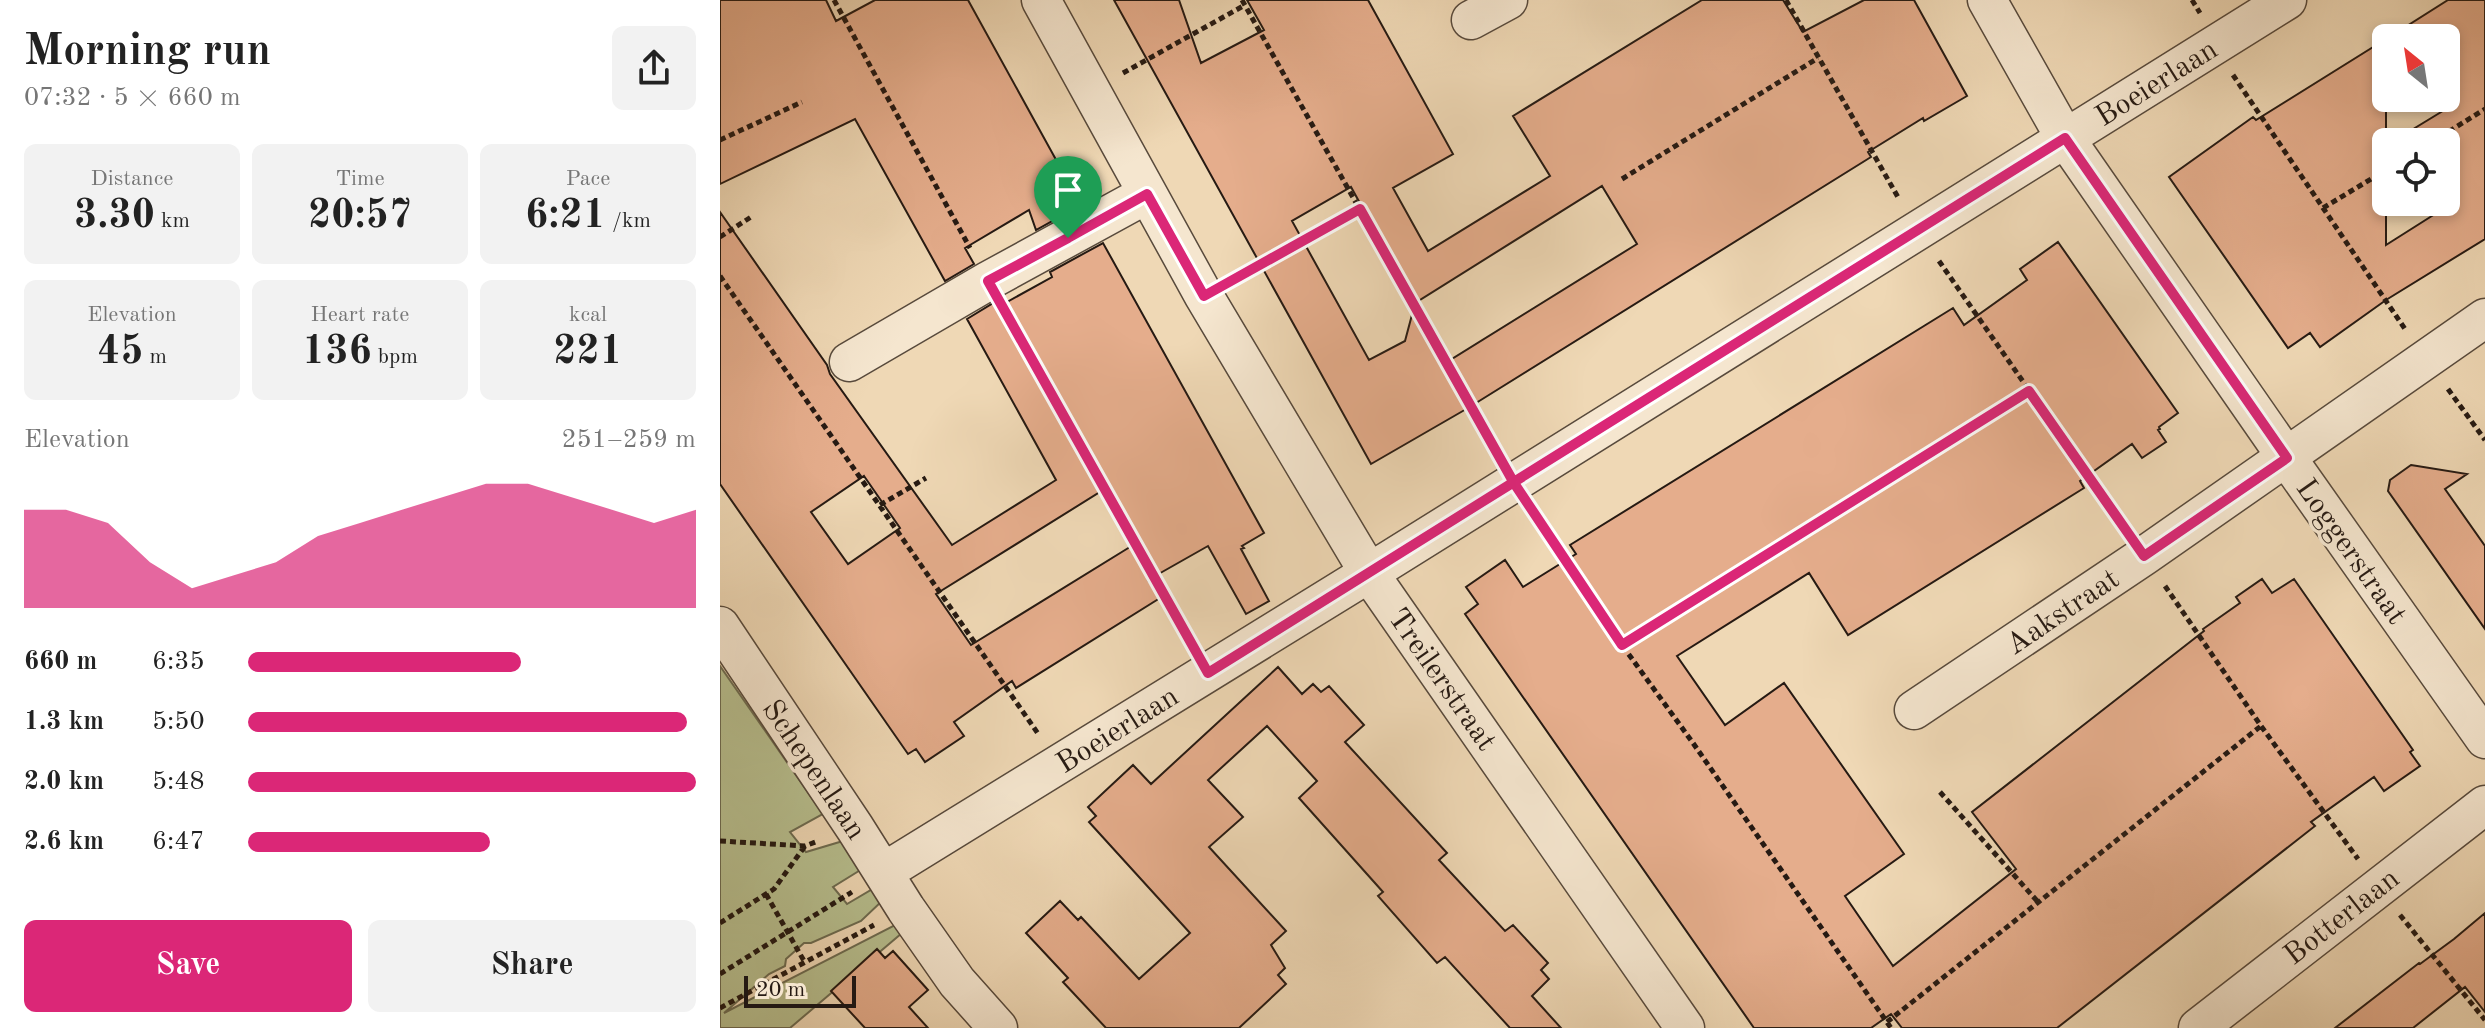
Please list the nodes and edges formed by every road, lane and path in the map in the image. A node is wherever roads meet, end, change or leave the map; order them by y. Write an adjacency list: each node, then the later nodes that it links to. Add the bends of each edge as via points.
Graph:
1 (834, 0): 26 (path)
2 (1041, 0): 11 (street, Treilerstraat)
3 (1508, 0): 8 (street)
4 (1786, 0): 10 (path)
5 (1987, 0): 15 (street, Loggerstraat)
6 (2287, 0): 9 (street, Boeierlaan)
7 (1244, 2): 11 (path); 21 (path)
8 (1471, 20)
9 (2214, 46): 15 (street, Boeierlaan); 20 (path)
10 (1818, 58): 18 (path); 23 (path)
11 (1091, 91): 19 (street, Treilerstraat)
12 (802, 102): 16 (path)
13 (2485, 109): 14 (path)
14 (2454, 128)
15 (2065, 138): 23 (street, Boeierlaan); 33 (street, Loggerstraat)
16 (720, 140)
17 (2372, 178): 20 (path)
18 (1622, 179)
19 (1147, 194): 26 (street); 27 (street, Treilerstraat)
20 (2323, 208): 29 (path)
21 (1360, 209): 27 (path); 35 (path)
22 (751, 217): 24 (path)
23 (1918, 230): 31 (path); 35 (street, Boeierlaan)
24 (720, 237)
25 (720, 276): 36 (path)
26 (988, 281): 30 (street); 41 (path)
27 (1204, 296): 38 (street, Treilerstraat)
28 (2485, 318): 29 (street, Aakstraat)
29 (2426, 360): 32 (path); 33 (street, Aakstraat)
30 (849, 362)
31 (2029, 391): 37 (path); 40 (path)
32 (2485, 440)
33 (2287, 458): 37 (street, Aakstraat); 44 (street, Loggerstraat)
34 (926, 478): 36 (path)
35 (1514, 483): 38 (street, Boeierlaan); 40 (path)
36 (880, 505): 45 (path)
37 (2144, 556): 42 (street, Aakstraat); 43 (path)
38 (1369, 573): 41 (street, Boeierlaan); 64 (street, Treilerstraat)
39 (720, 626): 48 (street, Schepenlaan)
40 (1622, 645): 62 (path)
41 (1208, 673): 45 (street, Boeierlaan)
42 (1914, 710)
43 (2261, 726): 52 (path); 54 (path)
44 (2485, 739)
45 (1060, 764): 51 (street, Boeierlaan)
46 (1940, 792): 54 (path)
47 (2485, 805): 52 (street, Botterlaan)
48 (855, 828): 50 (path); 51 (street, Schepenlaan)
49 (720, 841): 50 (path)
50 (805, 846): 53 (path)
51 (884, 872): 55 (street, Schepenlaan); 57 (path)
52 (2378, 888): 61 (path); 66 (street, Botterlaan)
53 (766, 894): 56 (path); 57 (path)
54 (2038, 902): 62 (path)
55 (906, 909): 58 (path); 63 (street, Schepenlaan, via 957,982)
56 (720, 923)
57 (786, 933): 58 (path); 59 (path)
58 (804, 961): 60 (path)
59 (720, 974)
60 (720, 1008)
61 (2485, 1020)
62 (1887, 1022): 65 (path)
63 (998, 1028)
64 (1685, 1028)
65 (1891, 1028)
66 (2198, 1028)

